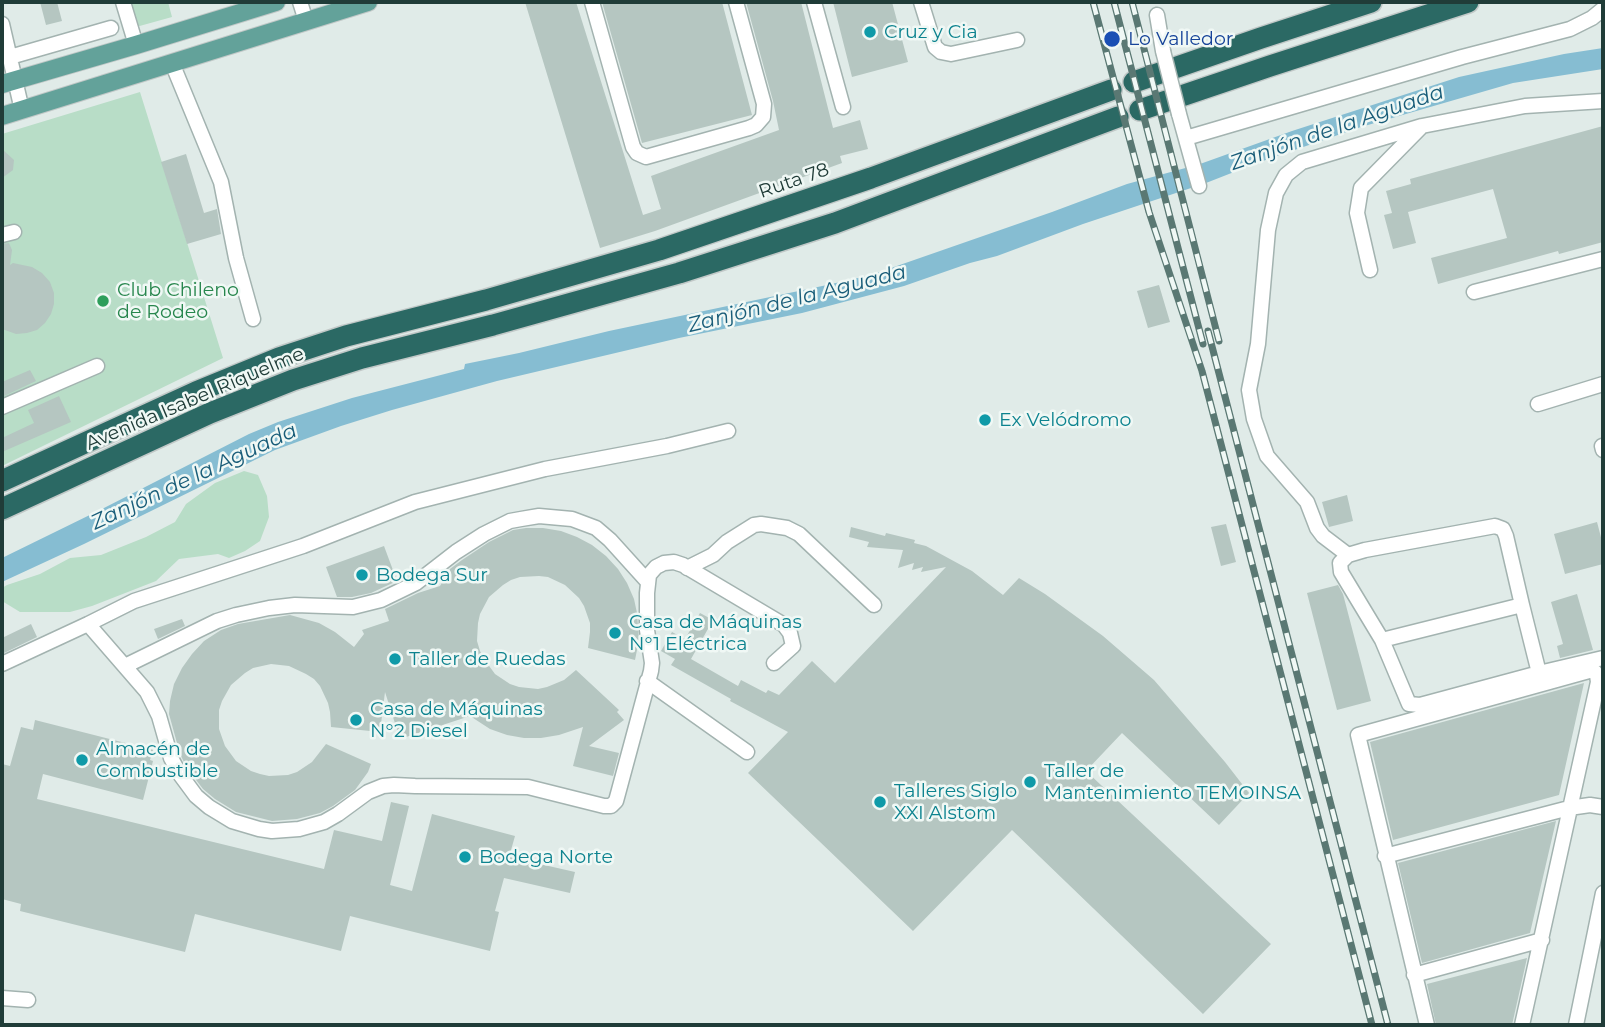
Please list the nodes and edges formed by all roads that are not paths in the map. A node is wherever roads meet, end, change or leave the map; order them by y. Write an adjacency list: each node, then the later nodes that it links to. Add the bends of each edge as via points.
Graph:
1 (123, 2): 17 (street)
2 (276, 2): 17 (main road)
3 (300, 2): 13 (street)
4 (368, 2): 13 (main road)
5 (592, 2): 6 (street, via 633,147 646,157 749,128 763,117 764,104)
6 (736, 2)
7 (814, 2): 24 (street)
8 (921, 2): 16 (street, via 935,47 941,52 951,54)
9 (1371, 2): 21 (highway)
10 (1468, 2): 26 (highway)
11 (1603, 9): 30 (street, via 1570,29)
12 (1157, 15): 30 (street, bridge)
13 (306, 21): 19 (main road)
14 (2, 24): 18 (street)
15 (111, 28): 18 (street)
16 (1017, 40)
17 (136, 45): 20 (main road)
18 (10, 57): 20 (street)
19 (172, 63): 25 (main road); 36 (street, via 221,182)
20 (9, 82): 25 (street)
21 (1134, 82)
22 (1111, 90): 35 (highway, Ruta 78, via 779,210)
23 (1603, 102): 29 (street, via 1525,106)
24 (843, 107)
25 (22, 110): 27 (main road)
26 (1140, 110)
27 (2, 116)
28 (1118, 117): 43 (highway, Avenida Isabel Riquelme, via 679,274 272,387)
29 (1422, 126): 33 (street, via 1362,188 1357,213); 45 (street, via 1301,162 1286,175 1276,193 1268,230 1258,344 1249,390 1254,419 1267,456 1307,502 1323,537)
30 (1186, 138): 31 (street)
31 (1199, 186)
32 (1603, 259): 34 (street)
33 (1370, 270)
34 (1474, 292)
35 (486, 300): 42 (highway, Avenida Isabel Riquelme, via 279,358)
36 (253, 319)
37 (97, 366): 40 (street)
38 (1603, 384): 39 (street)
39 (1538, 404)
40 (2, 407)
41 (728, 431): 51 (street, via 415,502 303,546 134,601)
42 (2, 481)
43 (2, 509)
44 (713, 555): 46 (street); 48 (street); 49 (street, via 754,525 787,528)
45 (1348, 555): 50 (street, via 1495,526 1506,536); 52 (street, via 1340,564 1341,572)
46 (687, 568): 47 (street, via 664,563 649,575); 48 (street)
47 (648, 582): 56 (street, via 596,528 572,519 539,516 501,526 467,544 416,583 381,600 353,607 295,605 236,615); 58 (street, via 652,663)
48 (716, 585): 54 (street, via 788,628 793,646)
49 (874, 605)
50 (1522, 605): 52 (street); 57 (street)
51 (88, 624): 55 (street); 56 (street)
52 (1382, 640): 57 (street, via 1409,704 1420,705)
53 (1603, 658): 57 (street)
54 (774, 663)
55 (2, 664)
56 (125, 666): 58 (street, via 155,705 171,758 196,796 232,821 272,831 324,822 368,792 394,785 528,787 611,806)
57 (1539, 673)
58 (647, 681): 59 (street)
59 (747, 752)
60 (1603, 807): 61 (street)
61 (1569, 808): 62 (street); 62 (street, via 1598,682 1594,671 1358,735); 64 (street)
62 (1385, 856): 66 (street)
63 (1603, 893): 65 (street)
64 (1542, 940): 66 (street); 70 (street)
65 (1597, 954): 71 (street)
66 (1414, 975): 69 (street)
67 (2, 998): 68 (street)
68 (28, 1000)
69 (1427, 1025)
70 (1522, 1025)
71 (1576, 1025)

